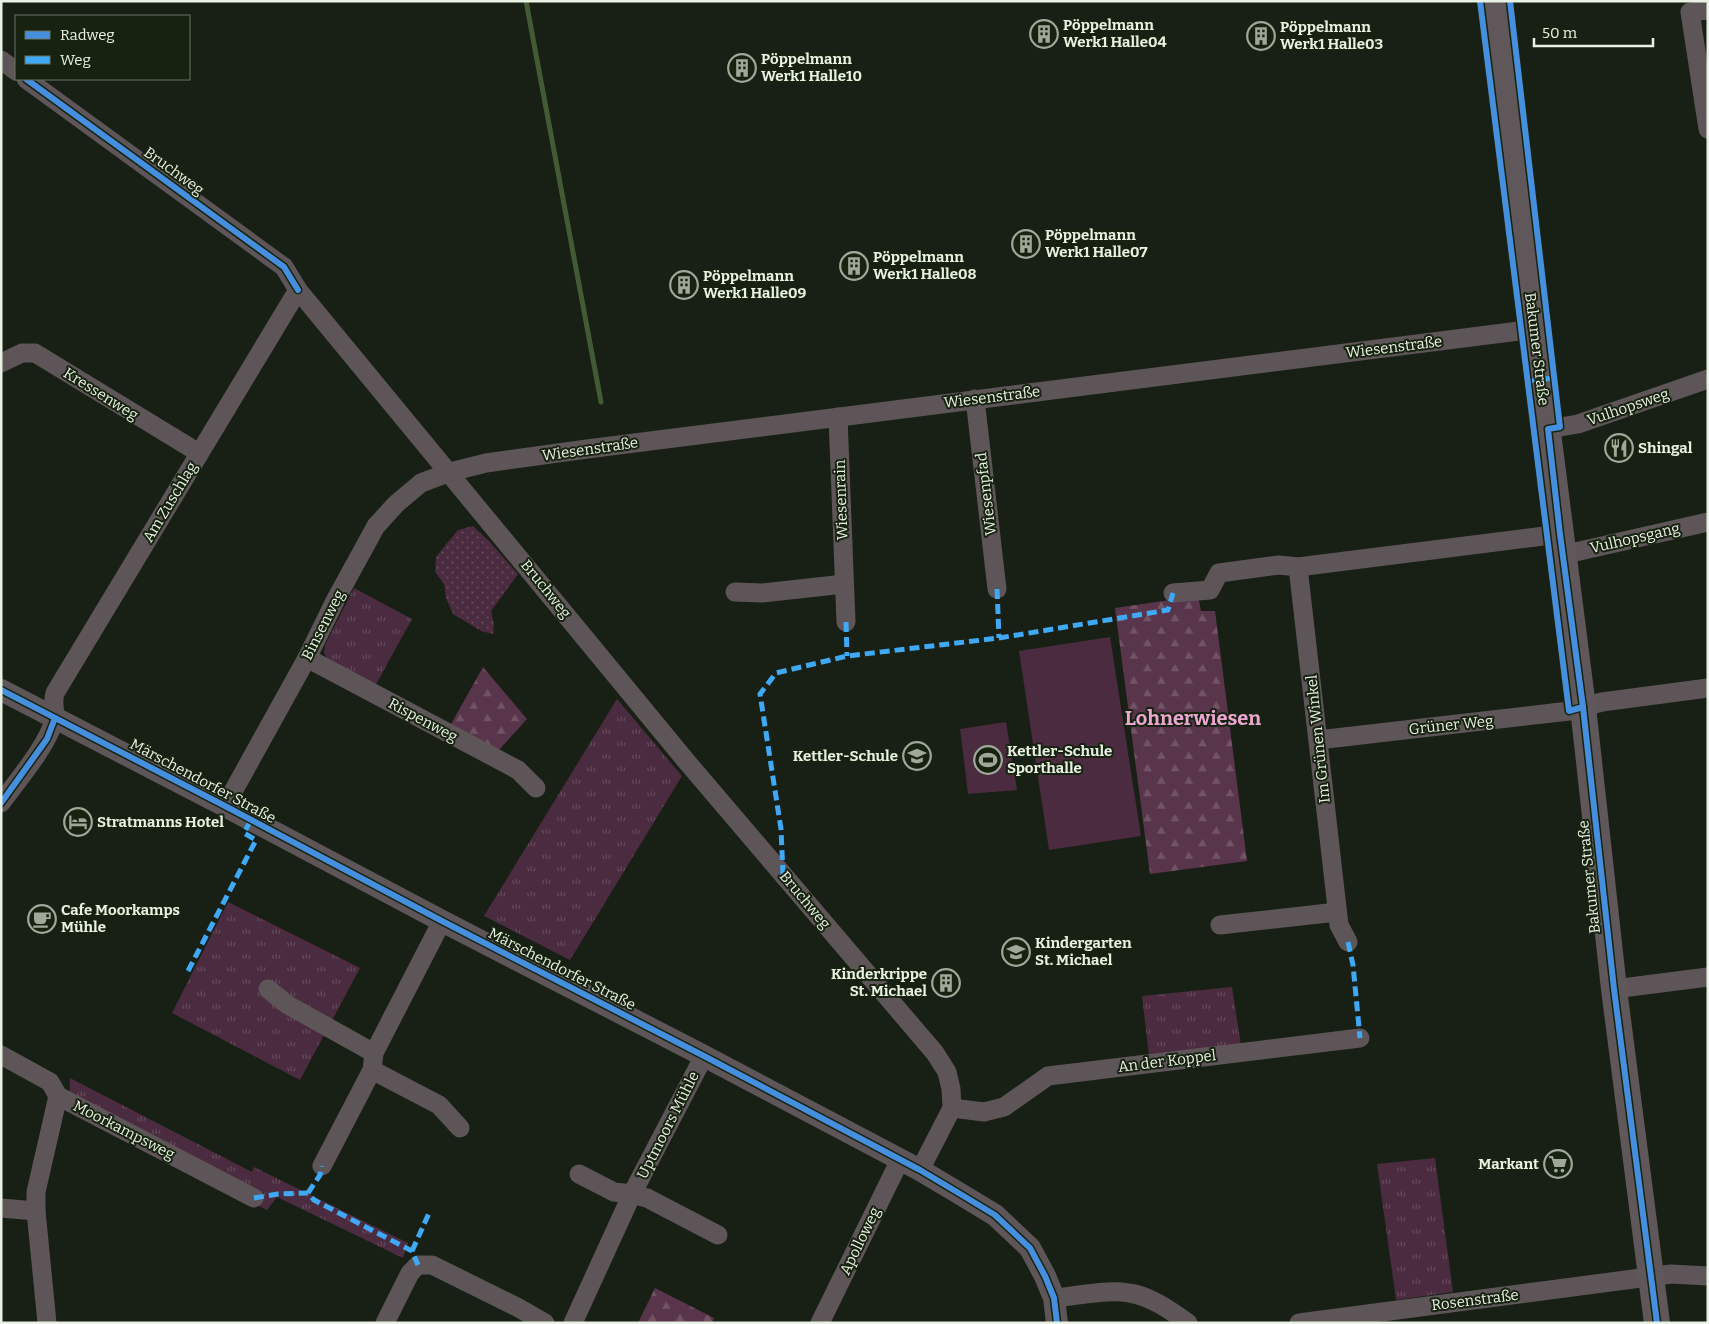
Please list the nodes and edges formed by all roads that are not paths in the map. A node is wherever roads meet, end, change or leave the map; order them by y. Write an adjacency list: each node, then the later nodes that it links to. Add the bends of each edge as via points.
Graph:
1 (1493, 1): 8 (main road, Bakumer Straße)
2 (1708, 10): 6 (street, via 1690,12)
3 (1, 60): 4 (street)
4 (15, 70)
5 (27, 80): 7 (street, Bruchweg, via 284,267)
6 (1708, 129)
7 (298, 290): 14 (street, Am Zuschlag); 15 (street, Bruchweg)
8 (1535, 329): 11 (street, Wiesenstraße); 13 (main road, Bakumer Straße)
9 (1, 363): 14 (street, Kressenweg, via 22,353 35,353)
10 (1708, 379): 13 (street, Vulhopsweg, via 1578,424)
11 (975, 399): 12 (street, Wiesenstraße); 20 (street, Wiesenpfad)
12 (838, 417): 15 (street, Wiesenstraße, via 495,462); 19 (street, Wiesenrain)
13 (1548, 429): 17 (main road, Bakumer Straße)
14 (199, 453): 28 (street, Am Zuschlag, via 55,693)
15 (450, 472): 24 (street, Binsenweg, via 422,483 376,526); 45 (street, Bruchweg, via 687,762 935,1053 947,1072)
16 (1708, 522): 17 (street, Vulhopsgang)
17 (1561, 544): 18 (street); 27 (main road, Bakumer Straße)
18 (1298, 567): 22 (street, via 1280,565 1219,573 1210,590); 29 (street, Im Grünen Winkel)
19 (844, 584): 21 (street, via 762,593); 23 (street, Wiesenrain)
20 (997, 589)
21 (735, 592)
22 (1173, 593)
23 (846, 622)
24 (307, 658): 30 (street, Rispenweg, via 518,770); 32 (street, Binsenweg)
25 (1708, 688): 27 (street, Grüner Weg)
26 (1, 690): 28 (street, Märschendorfer Straße)
27 (1582, 707): 29 (street, Grüner Weg); 39 (main road, Bakumer Straße)
28 (55, 718): 31 (street, via 47,739); 32 (street, Märschendorfer Straße)
29 (1318, 740): 33 (street, Im Grünen Winkel)
30 (536, 788)
31 (1, 803)
32 (225, 806): 34 (street, Märschendorfer Straße)
33 (1337, 912): 35 (street); 36 (street, Im Grünen Winkel, via 1339,925)
34 (442, 922): 42 (street, Märschendorfer Straße); 43 (street)
35 (1220, 925)
36 (1348, 942)
37 (1708, 977): 39 (street)
38 (268, 989): 43 (street)
39 (1614, 989): 57 (main road, Bakumer Straße)
40 (1360, 1038): 45 (street, An der Koppel, via 1048,1076 1004,1107 984,1112)
41 (1, 1054): 44 (street, Moorkampsweg, via 50,1082)
42 (704, 1056): 47 (street, Märschendorfer Straße); 51 (street, Uptmoors Mühle)
43 (373, 1062): 46 (street, via 439,1105); 48 (street)
44 (58, 1096): 52 (street, Moorkampsweg); 54 (street, via 36,1192)
45 (952, 1108): 49 (street)
46 (460, 1128)
47 (900, 1160): 49 (street, Märschendorfer Straße); 63 (street, Apolloweg)
48 (322, 1166)
49 (920, 1170): 58 (street, Märschendorfer Straße, via 995,1215 1030,1248)
50 (579, 1174): 51 (street, Uptmoors Mühle, via 614,1192)
51 (632, 1194): 55 (street, Uptmoors Mühle, via 648,1198); 62 (street, Uptmoors Mühle)
52 (254, 1198)
53 (1, 1208): 54 (street)
54 (36, 1211): 59 (street)
55 (718, 1235)
56 (1708, 1276): 57 (street, Rosenstraße, via 1671,1274)
57 (1651, 1277): 66 (street, Rosenstraße); 67 (main road, Bakumer Straße)
58 (1054, 1298): 64 (street, Märschendorfer Straße); 65 (street, via 1128,1292 1162,1306)
59 (47, 1323)
60 (385, 1323): 61 (street, via 410,1273 418,1265 432,1265)
61 (545, 1323)
62 (572, 1323)
63 (820, 1323)
64 (1057, 1323)
65 (1188, 1323)
66 (1299, 1323)
67 (1657, 1323)

